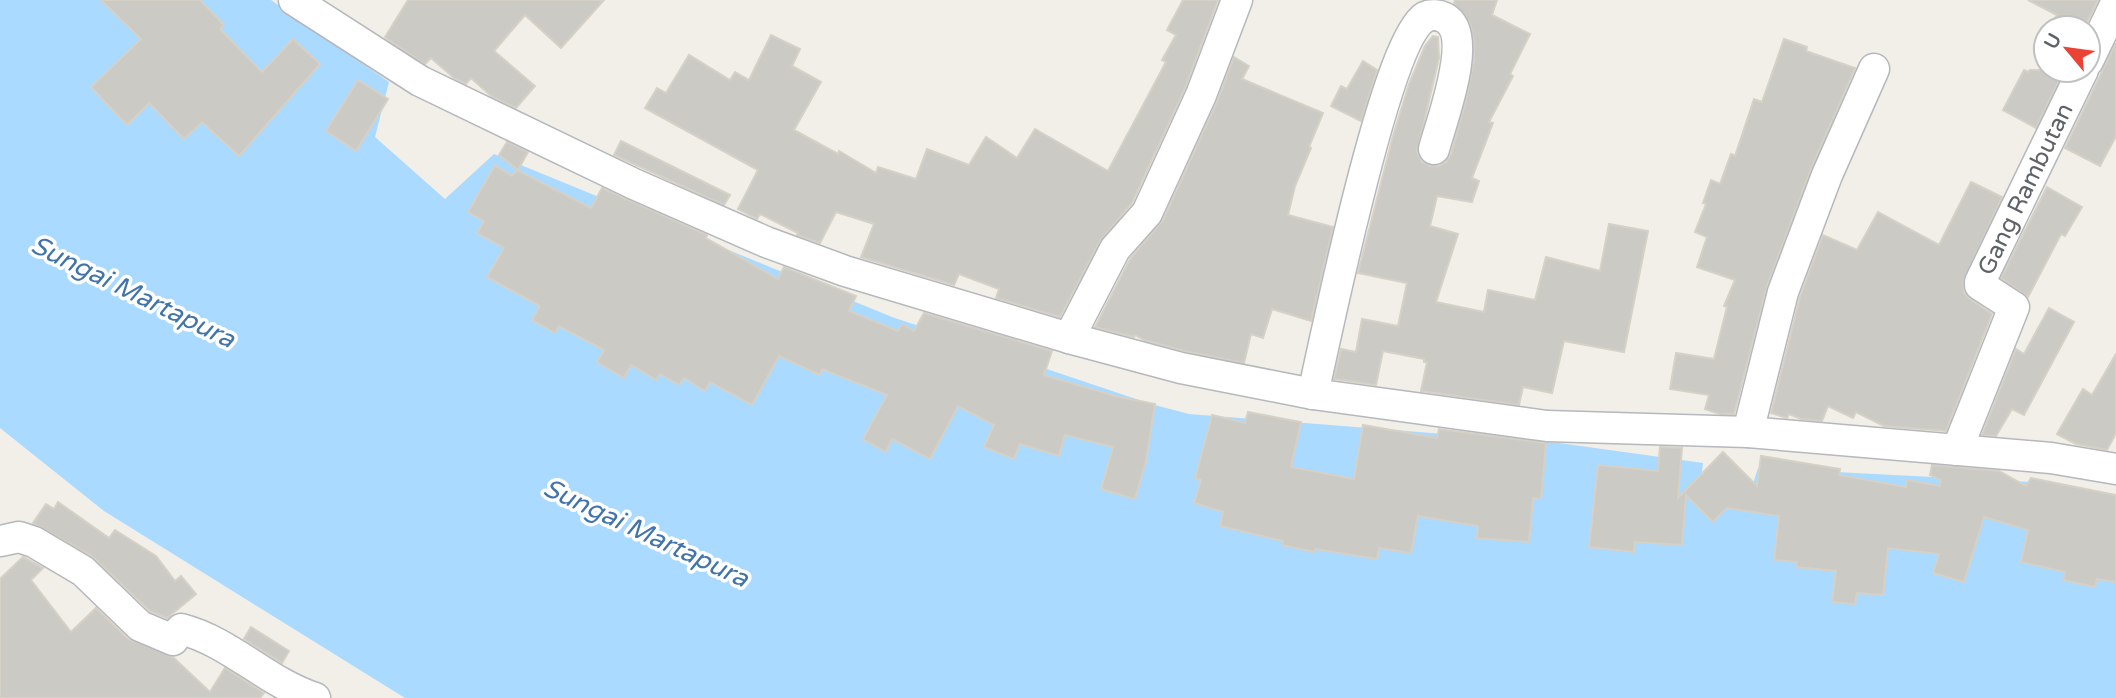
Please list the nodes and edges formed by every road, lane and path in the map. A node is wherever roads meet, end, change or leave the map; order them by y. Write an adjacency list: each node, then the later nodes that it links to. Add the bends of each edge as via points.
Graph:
1 (294, 0): 8 (street, via 420,81 766,242 845,271)
2 (1237, 0): 8 (street, via 1206,84 1147,212 1115,249)
3 (2116, 4): 4 (street)
4 (2102, 32)
5 (1874, 69): 10 (street, via 1827,174 1783,292)
6 (2076, 84): 11 (street, Gang Rambutan, via 1980,282 2014,307)
7 (1434, 149): 9 (street, via 1458,44 1452,23 1433,15 1425,17 1412,34 1381,114)
8 (1069, 338): 9 (street, via 1181,368)
9 (1313, 394): 10 (street, via 1547,426)
10 (1748, 432): 11 (street)
11 (1957, 450): 12 (street)
12 (2116, 469)
13 (0, 541): 14 (street, via 19,537 34,542 83,571 140,626 173,640 181,629 202,635)
14 (299, 696)

